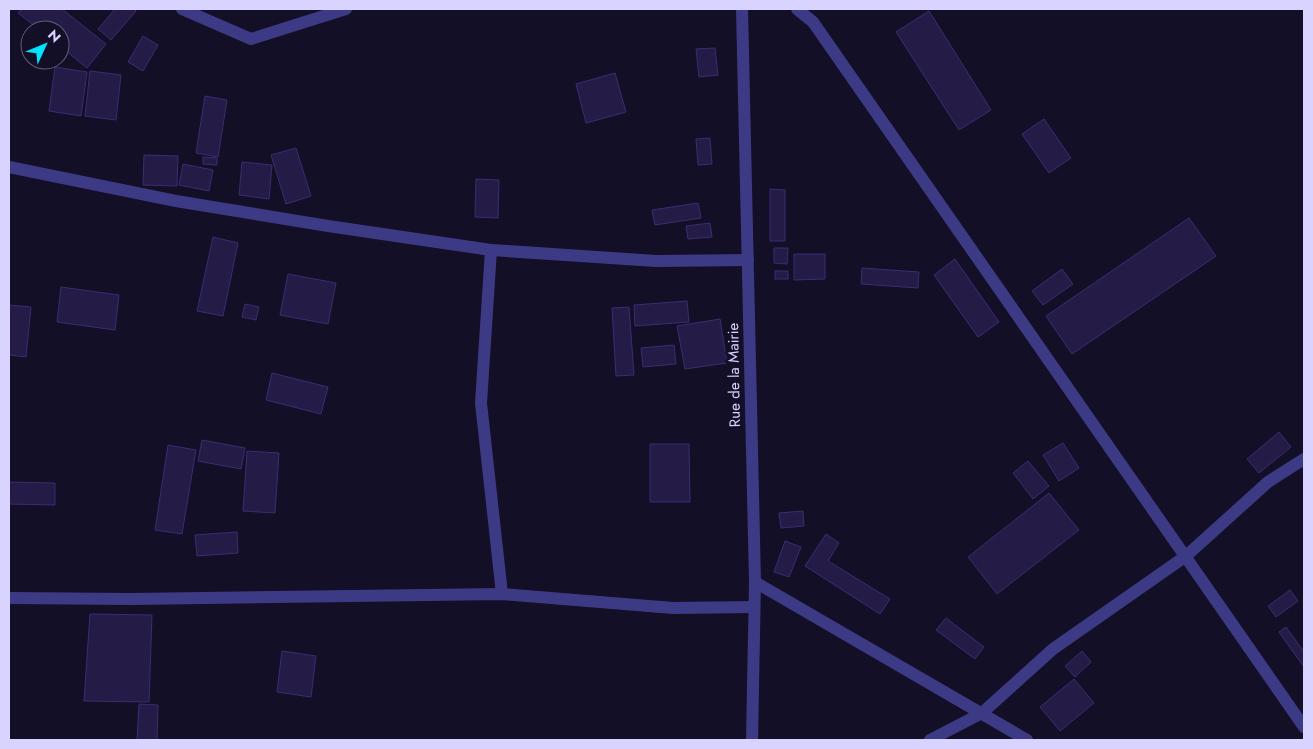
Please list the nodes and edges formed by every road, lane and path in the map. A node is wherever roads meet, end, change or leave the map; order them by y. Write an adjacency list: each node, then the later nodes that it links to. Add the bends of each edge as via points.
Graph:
1 (182, 9): 2 (street, via 251,39)
2 (346, 9)
3 (742, 9): 7 (street, Rue de la Mairie)
4 (797, 9): 9 (street, via 813,22)
5 (9, 166): 6 (street, via 176,201)
6 (491, 250): 7 (street, via 656,261); 11 (street, via 481,403)
7 (748, 260): 10 (street, Rue de la Mairie)
8 (1304, 459): 9 (street, via 1268,482)
9 (1186, 556): 14 (street, via 1053,649); 15 (street)
10 (755, 582): 13 (street, Rue de la Mairie); 14 (street)
11 (502, 594): 12 (street); 13 (street, via 673,608)
12 (10, 601)
13 (754, 607): 16 (street, Rue de la Mairie)
14 (982, 713): 17 (street); 18 (street)
15 (1304, 727)
16 (752, 740)
17 (930, 740)
18 (1027, 740)

